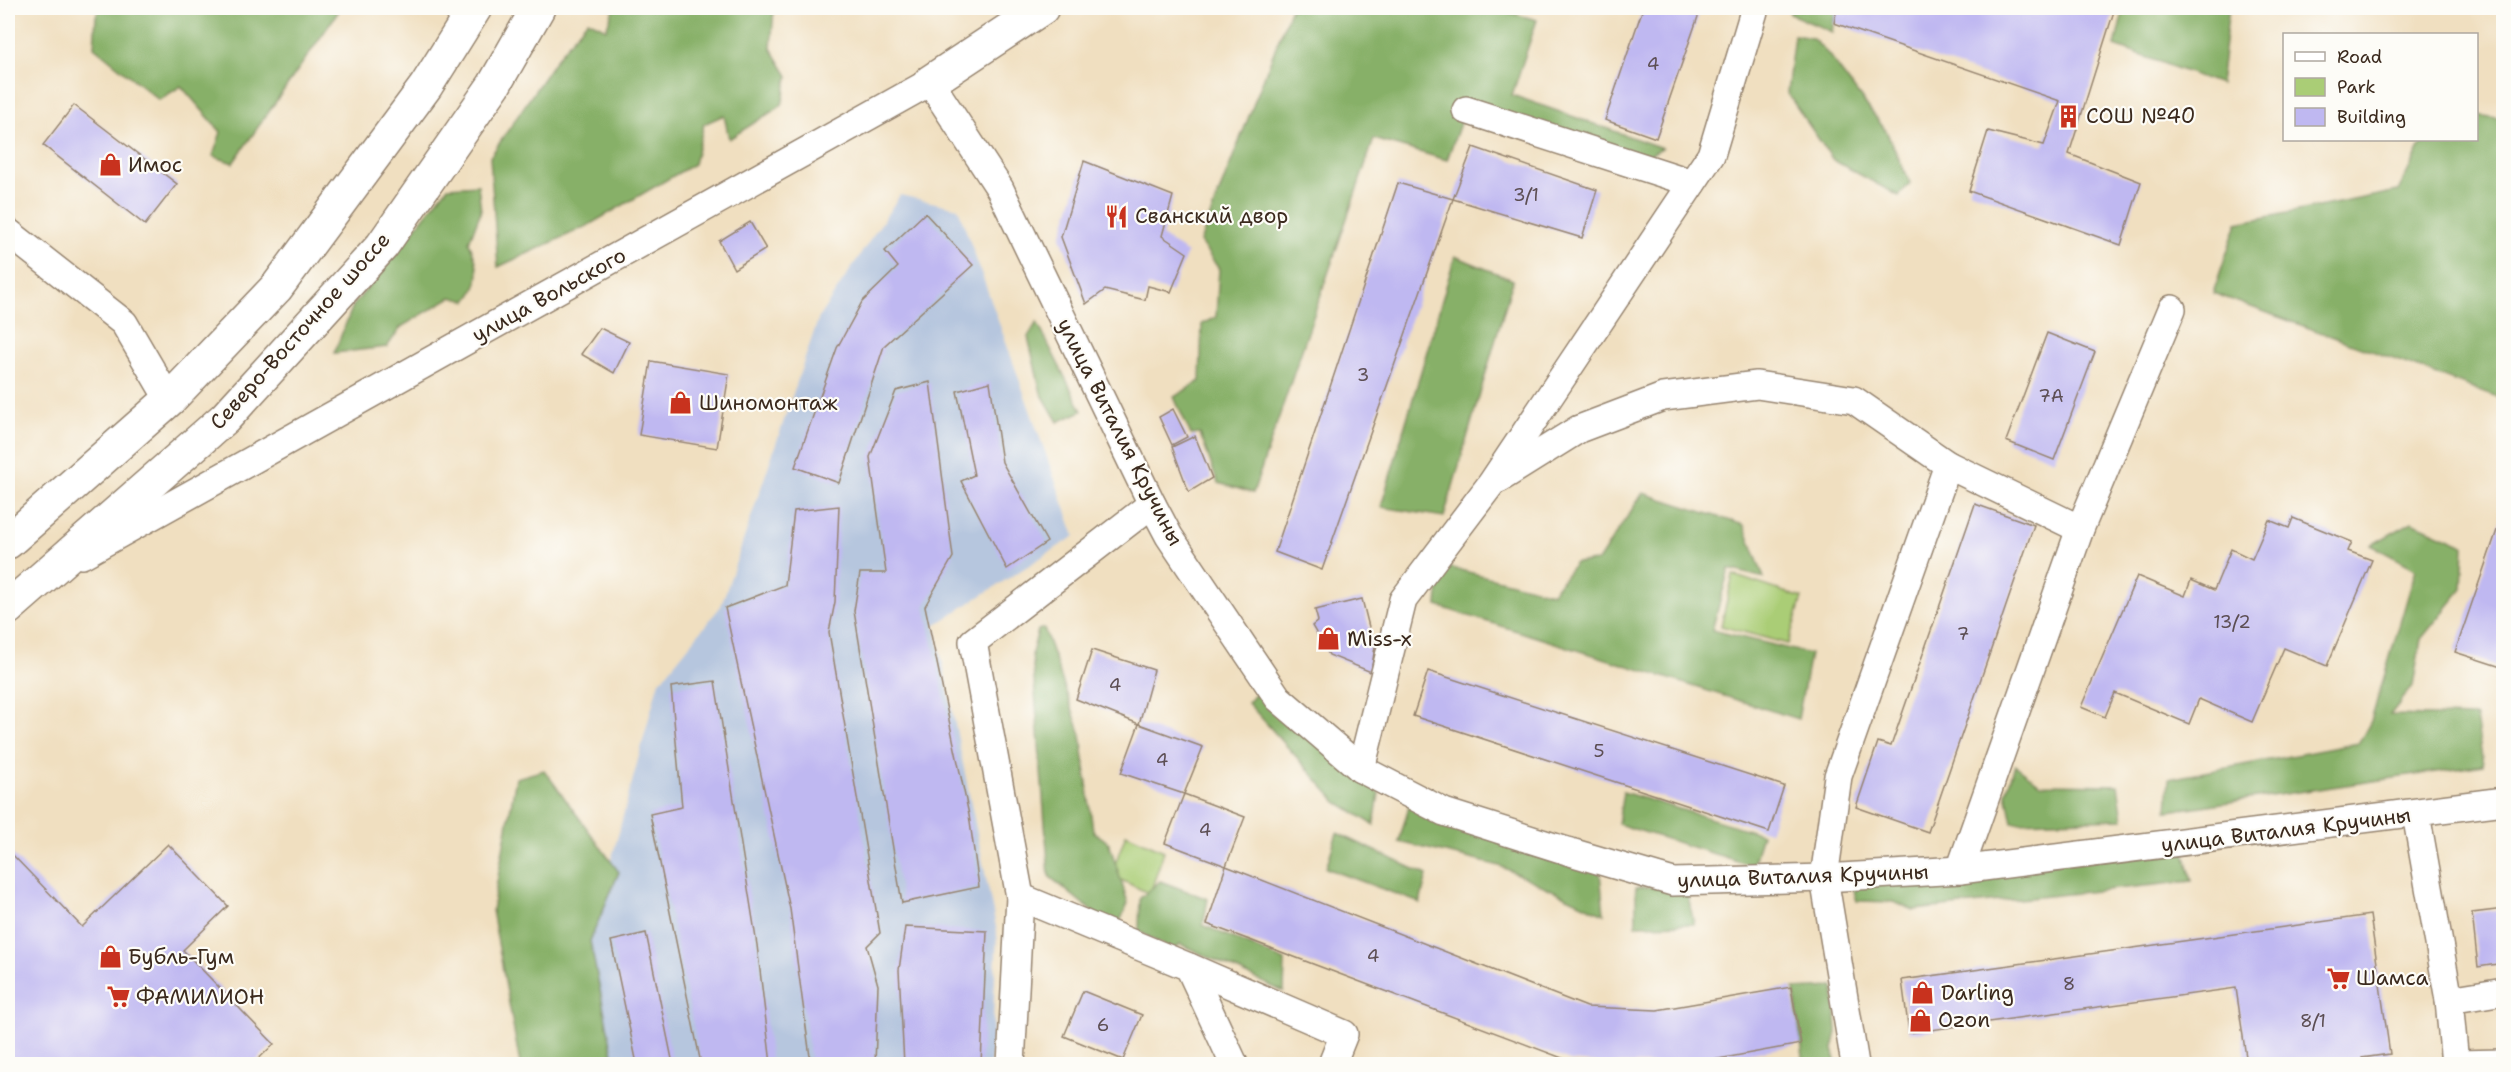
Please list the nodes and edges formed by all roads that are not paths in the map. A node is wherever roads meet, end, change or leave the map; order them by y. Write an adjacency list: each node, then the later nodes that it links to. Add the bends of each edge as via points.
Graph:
1 (475, 8): 10 (main road, via 426,86 277,287)
2 (538, 8): 16 (main road, Северо-Восточное шоссе, via 494,85 382,246 225,418)
3 (1042, 8): 5 (main road, улица Вольского)
4 (1755, 8): 7 (street, via 1711,155)
5 (930, 82): 13 (street, улица Виталия Кручины, via 1000,189); 16 (street, улица Вольского)
6 (1467, 110): 7 (street)
7 (1692, 183): 12 (street)
8 (8, 232): 10 (street, via 124,323)
9 (2172, 309): 14 (street)
10 (170, 400): 15 (main road)
11 (1948, 465): 12 (street, via 1854,400 1757,385 1663,397 1579,429); 14 (street); 22 (street, via 1838,776)
12 (1491, 484): 18 (street, via 1403,600)
13 (1152, 504): 18 (street, улица Виталия Кручины, via 1169,536 1278,698); 23 (street, via 973,642)
14 (2080, 529): 21 (street)
15 (8, 542)
16 (50, 573): 17 (main road, Северо-Восточное шоссе)
17 (8, 608)
18 (1361, 769): 22 (street, улица Виталия Кручины, via 1444,812 1673,882)
19 (2504, 801): 20 (street, улица Виталия Кручины)
20 (2416, 814): 21 (street, улица Виталия Кручины); 26 (street)
21 (1960, 870): 22 (street, улица Виталия Кручины)
22 (1824, 878): 32 (street)
23 (1020, 897): 24 (street); 29 (street)
24 (1189, 967): 30 (street); 31 (street, via 1344,1034)
25 (2504, 991): 26 (street)
26 (2449, 1000): 28 (street)
27 (2504, 1063): 28 (street)
28 (2455, 1064)
29 (1011, 1065)
30 (1234, 1065)
31 (1332, 1065)
32 (1855, 1065)

